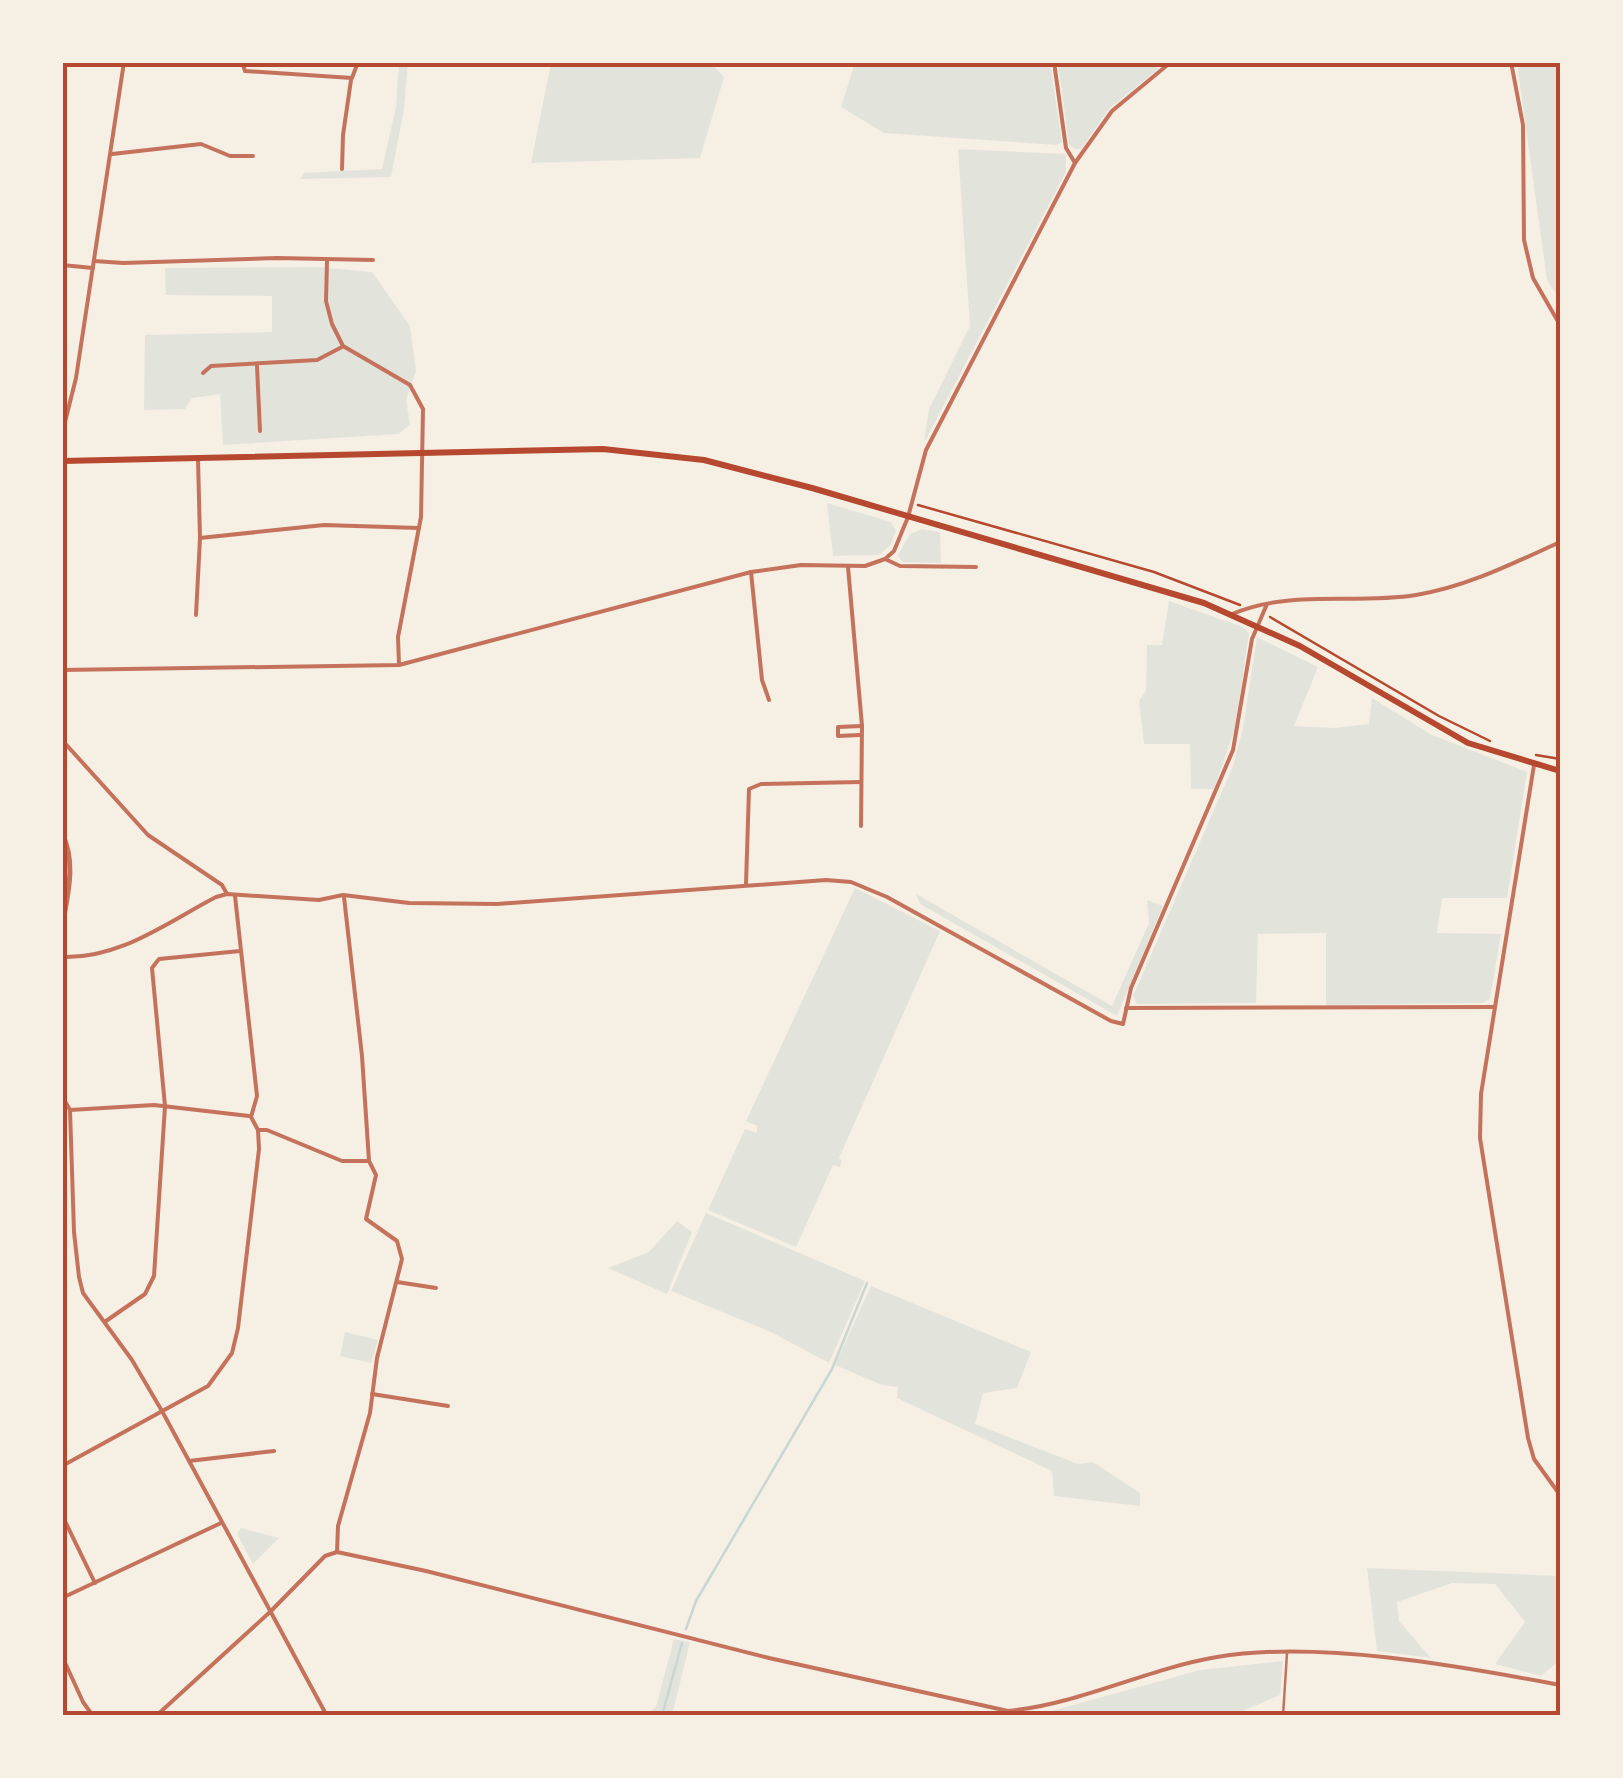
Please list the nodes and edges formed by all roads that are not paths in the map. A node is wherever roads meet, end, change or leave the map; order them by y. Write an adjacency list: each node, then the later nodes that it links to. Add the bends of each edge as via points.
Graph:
1 (124, 62): 8 (street)
2 (242, 62): 7 (street, via 245,71)
3 (358, 62): 7 (street)
4 (1054, 62): 10 (street, via 1066,148)
5 (1170, 62): 10 (street, via 1112,111)
6 (1511, 62): 16 (street, via 1524,125 1524,240 1533,278)
7 (352, 78): 11 (street)
8 (112, 154): 9 (street, via 200,144 230,156); 14 (street)
9 (253, 156)
10 (1075, 163): 25 (street, via 926,450)
11 (342, 170)
12 (373, 260): 13 (street)
13 (327, 261): 14 (street); 17 (street, via 329,316)
14 (94, 264): 15 (street); 21 (street)
15 (62, 265)
16 (1560, 325)
17 (344, 346): 18 (street, via 318,360); 22 (street, via 410,384 423,409)
18 (257, 364): 19 (street, via 211,366); 20 (street)
19 (204, 374)
20 (260, 431)
21 (62, 434)
22 (422, 451): 23 (main road); 25 (main road, via 652,452); 26 (street)
23 (198, 459): 24 (main road); 27 (street)
24 (62, 461)
25 (908, 516): 29 (street); 34 (main road)
26 (419, 528): 27 (street, via 324,525); 37 (street)
27 (200, 538): 35 (street)
28 (1560, 542): 33 (street, via 1442,590)
29 (886, 559): 30 (street); 31 (street, via 900,566)
30 (848, 565): 32 (street); 40 (street)
31 (976, 567)
32 (751, 572): 37 (street); 39 (street)
33 (1266, 604): 34 (street); 36 (street)
34 (1232, 614): 36 (main road)
35 (196, 615)
36 (1258, 625): 43 (main road, via 1468,743); 55 (street, via 1233,750)
37 (399, 665): 38 (street)
38 (62, 670)
39 (769, 700)
40 (862, 726): 41 (street); 41 (street, via 838,726 838,736)
41 (862, 735): 45 (street)
42 (62, 740): 49 (street, via 148,834)
43 (1534, 765): 44 (main road); 56 (street)
44 (1560, 771)
45 (861, 782): 46 (street); 48 (street, via 749,789)
46 (861, 826)
47 (62, 833): 52 (street, via 72,870)
48 (746, 884): 51 (street, via 498,904); 55 (street, via 851,882 1111,1022 1123,1024)
49 (227, 894): 50 (street); 54 (street, via 116,951)
50 (235, 894): 51 (street, via 319,900); 53 (street)
51 (343, 895): 62 (street)
52 (62, 928)
53 (240, 951): 58 (street, via 159,958 152,968); 60 (street, via 257,1096)
54 (62, 957)
55 (1126, 1008): 56 (street)
56 (1495, 1008): 74 (street, via 1480,1138 1528,1438 1534,1460)
57 (62, 1096): 59 (street)
58 (165, 1106): 59 (street); 60 (street); 65 (street, via 154,1276 145,1294)
59 (70, 1110): 65 (street, via 78,1277)
60 (251, 1117): 61 (street)
61 (258, 1130): 62 (street, via 342,1161); 68 (street, via 232,1353 208,1386)
62 (369, 1161): 63 (street, via 376,1175 366,1218 397,1241 402,1260)
63 (396, 1282): 64 (street); 66 (street)
64 (436, 1288)
65 (105, 1321): 68 (street)
66 (372, 1394): 67 (street); 77 (street, via 338,1526)
67 (448, 1406)
68 (162, 1411): 71 (street); 72 (street)
69 (274, 1451): 71 (street)
70 (62, 1452): 72 (street)
71 (189, 1460): 76 (street)
72 (70, 1462): 73 (street)
73 (62, 1466)
74 (1560, 1496)
75 (62, 1515): 78 (street)
76 (222, 1523): 78 (street); 80 (street)
77 (338, 1552): 80 (street, via 325,1556); 84 (street)
78 (96, 1584): 79 (street)
79 (62, 1598)
80 (270, 1612): 86 (street); 87 (street)
81 (1287, 1653): 83 (street, via 1362,1656); 84 (street, via 1218,1657 1036,1708); 89 (lane)
82 (62, 1656): 85 (street)
83 (1560, 1685)
84 (967, 1704): 88 (street)
85 (93, 1716)
86 (156, 1716)
87 (326, 1716)
88 (965, 1716)
89 (1283, 1716)

